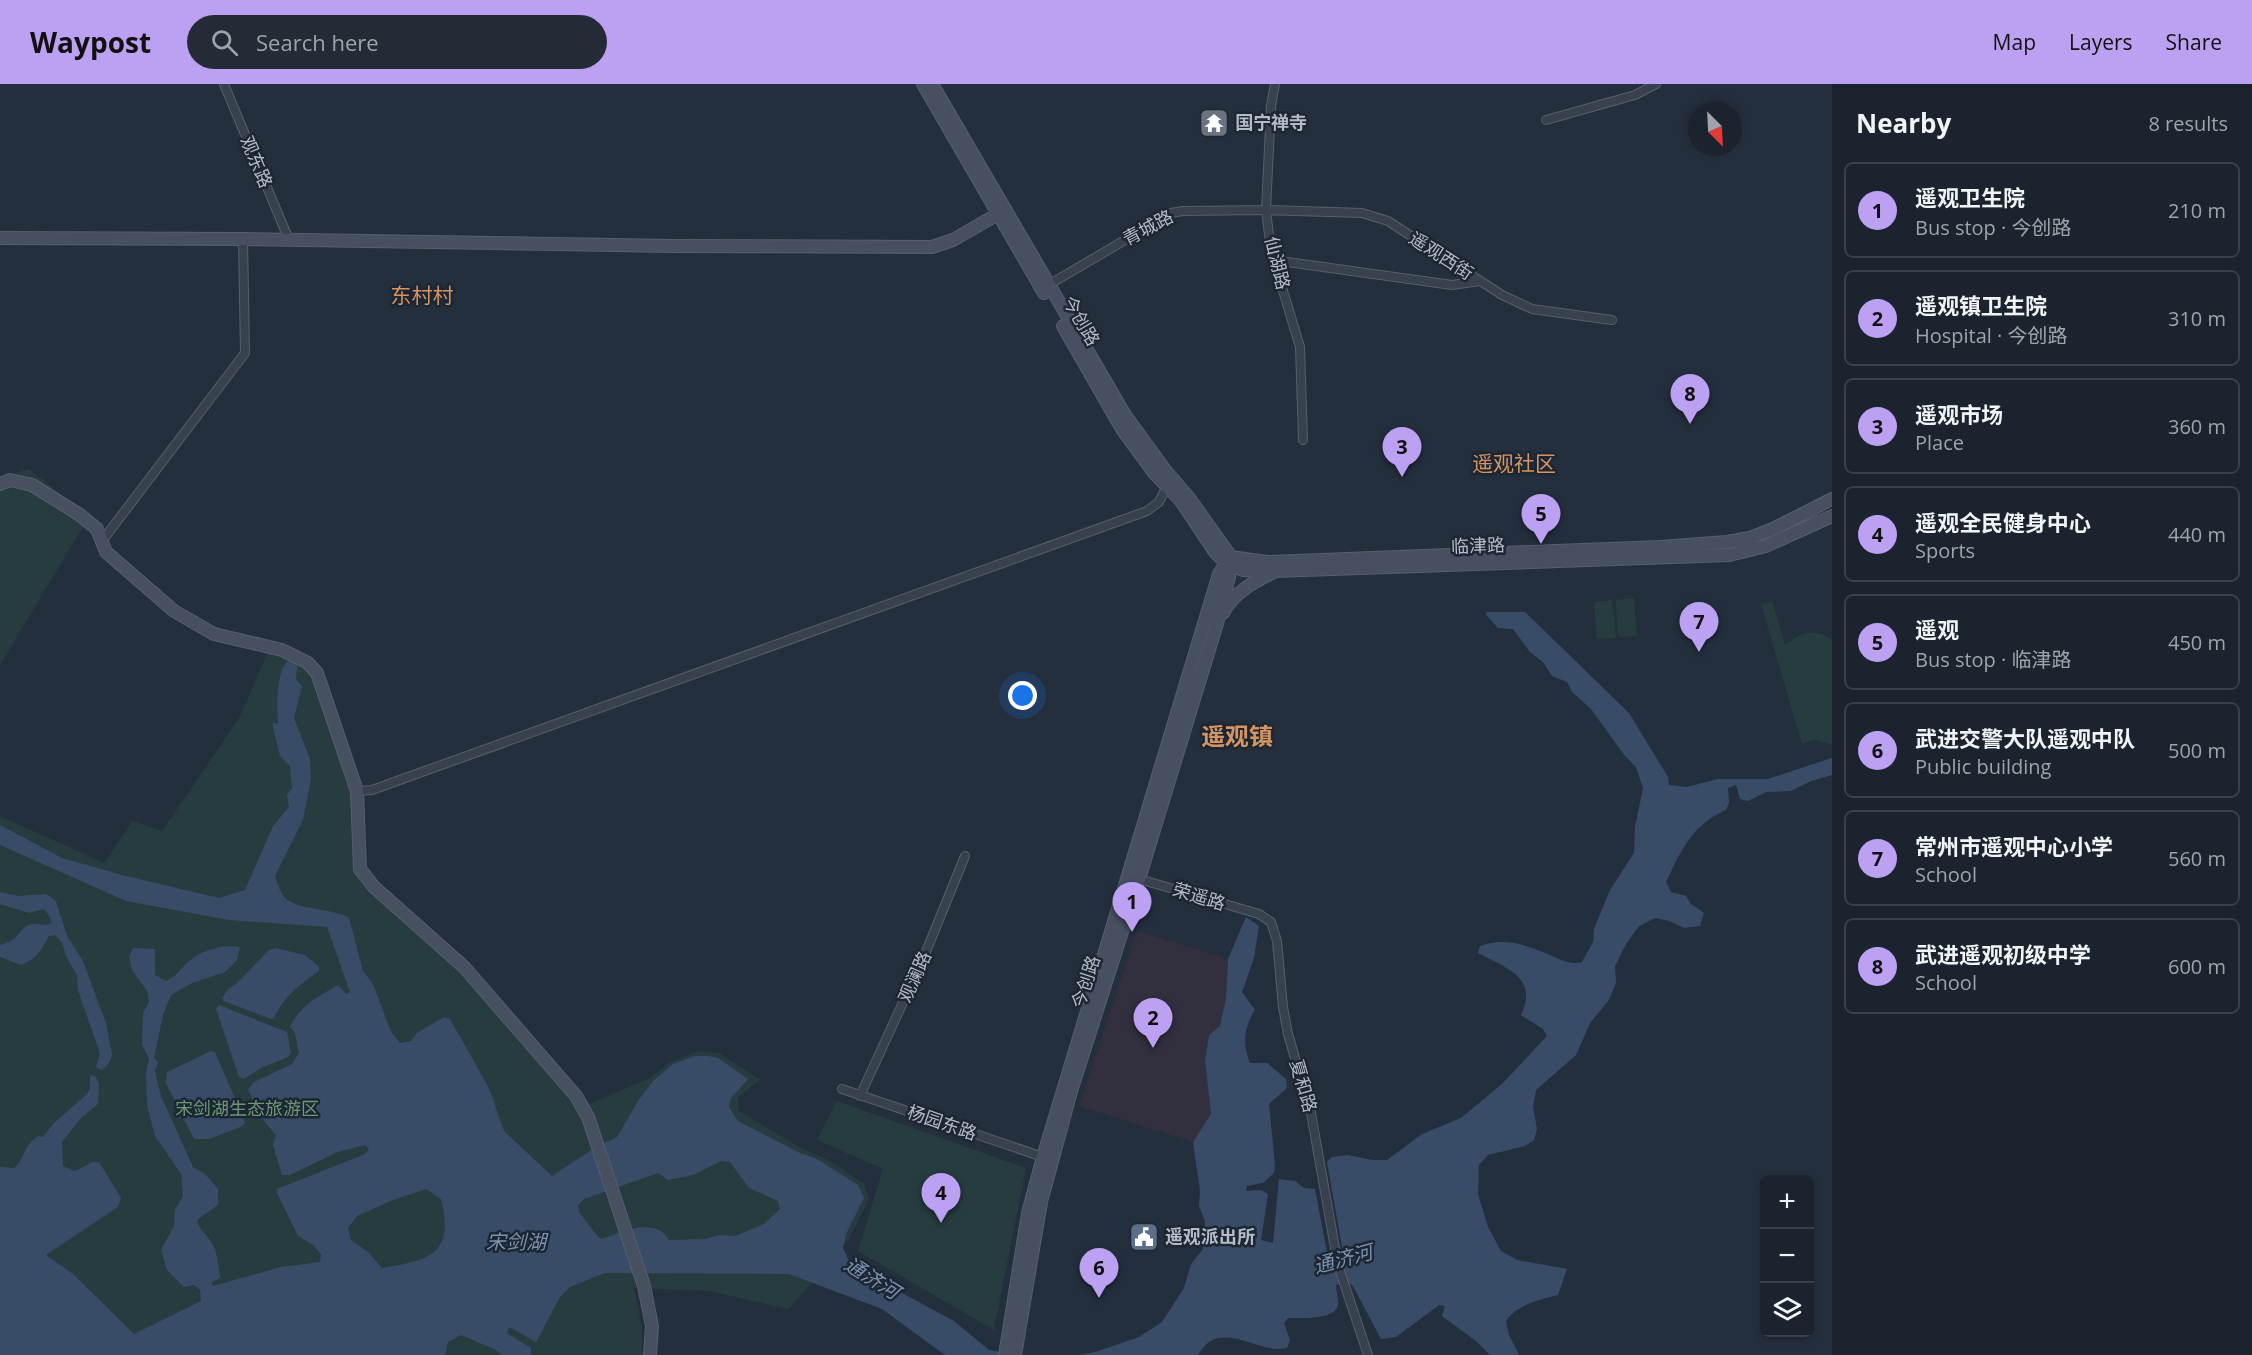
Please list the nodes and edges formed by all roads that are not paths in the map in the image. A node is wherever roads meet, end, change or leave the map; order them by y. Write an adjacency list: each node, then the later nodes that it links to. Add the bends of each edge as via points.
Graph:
1 (224, 84): 11 (street, 观东路)
2 (923, 84): 8 (main road, 今创路)
3 (932, 84): 14 (main road, 今创路)
4 (1275, 84): 7 (street, 仙湖路)
5 (1656, 84): 6 (street, via 1635,95)
6 (1546, 120)
7 (1266, 210): 12 (street, 仙湖路); 13 (street, 遥观西街, via 1362,213 1388,222); 14 (street, 青城路, via 1171,213)
8 (998, 214): 11 (main road, via 932,248); 14 (main road, 今创路)
9 (0, 238): 10 (main road)
10 (243, 239): 11 (main road); 21 (street, via 245,353)
11 (289, 240)
12 (1273, 260): 13 (street, via 1452,285); 16 (street, 仙湖路, via 1300,347)
13 (1480, 281): 15 (street, 遥观西街, via 1532,309)
14 (1045, 286): 18 (main road, 今创路, via 1122,429); 22 (main road, 今创路, via 1125,416 1189,498)
15 (1612, 320)
16 (1303, 440)
17 (0, 484): 21 (main road, via 10,480 32,485 80,515 97,529)
18 (1167, 486): 22 (main road, 今创路, via 1215,552); 25 (street, via 1160,502 1147,511 427,771 372,790)
19 (1832, 499): 22 (main road, 临津路, via 1775,528 1727,542)
20 (1832, 516): 23 (main road, 临津路, via 1766,546 1729,555)
21 (102, 542): 25 (main road, via 106,552 174,611 214,634 282,650 308,663 322,686)
22 (1229, 562): 23 (main road, 临津路, via 1243,570); 24 (main road, 今创路); 31 (main road, 今创路, via 1219,574)
23 (1276, 571): 24 (main road, via 1255,582 1226,606)
24 (1216, 627): 27 (main road, 今创路)
25 (357, 791): 33 (main road, via 360,869 366,879 464,967 576,1096 588,1117 645,1286 651,1326)
26 (965, 856): 30 (street, 观澜路)
27 (1139, 879): 28 (street, 荣遥路); 32 (main road, 今创路, via 1072,1088 1041,1202)
28 (1259, 914): 34 (street, 夏和路, via 1275,930 1288,1034 1311,1113 1338,1265)
29 (842, 1089): 30 (street, 杨园东路)
30 (860, 1096): 31 (street, 杨园东路)
31 (1043, 1157): 32 (main road, 今创路, via 1028,1213)
32 (1010, 1354)
33 (650, 1355)
34 (1368, 1355)

